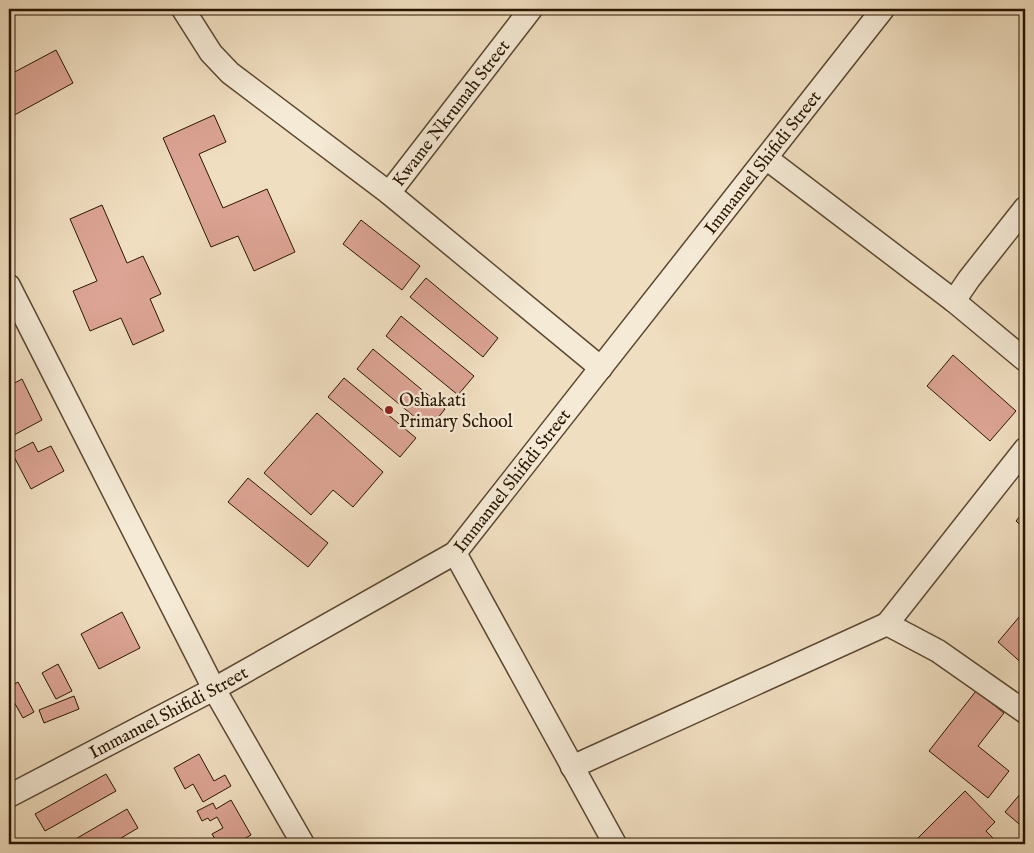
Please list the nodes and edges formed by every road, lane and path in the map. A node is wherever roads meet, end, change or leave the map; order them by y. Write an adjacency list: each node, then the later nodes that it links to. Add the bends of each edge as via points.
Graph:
1 (183, 9): 5 (street, via 211,53 230,73)
2 (531, 9): 5 (street, Kwame Nkrumah Street)
3 (884, 9): 4 (street, Immanuel Shifidi Street)
4 (766, 158): 8 (street); 10 (street, Immanuel Shifidi Street)
5 (389, 193): 10 (street)
6 (1025, 208): 8 (street)
7 (9, 286): 14 (street)
8 (954, 301): 9 (street)
9 (1025, 360)
10 (601, 368): 12 (street, Immanuel Shifidi Street)
11 (1025, 449): 13 (street)
12 (455, 553): 14 (street, Immanuel Shifidi Street); 16 (street)
13 (886, 624): 15 (street, via 938,651); 16 (street)
14 (214, 689): 17 (street, Immanuel Shifidi Street); 18 (street)
15 (1025, 712)
16 (572, 767): 19 (street)
17 (9, 796)
18 (303, 844)
19 (615, 844)

